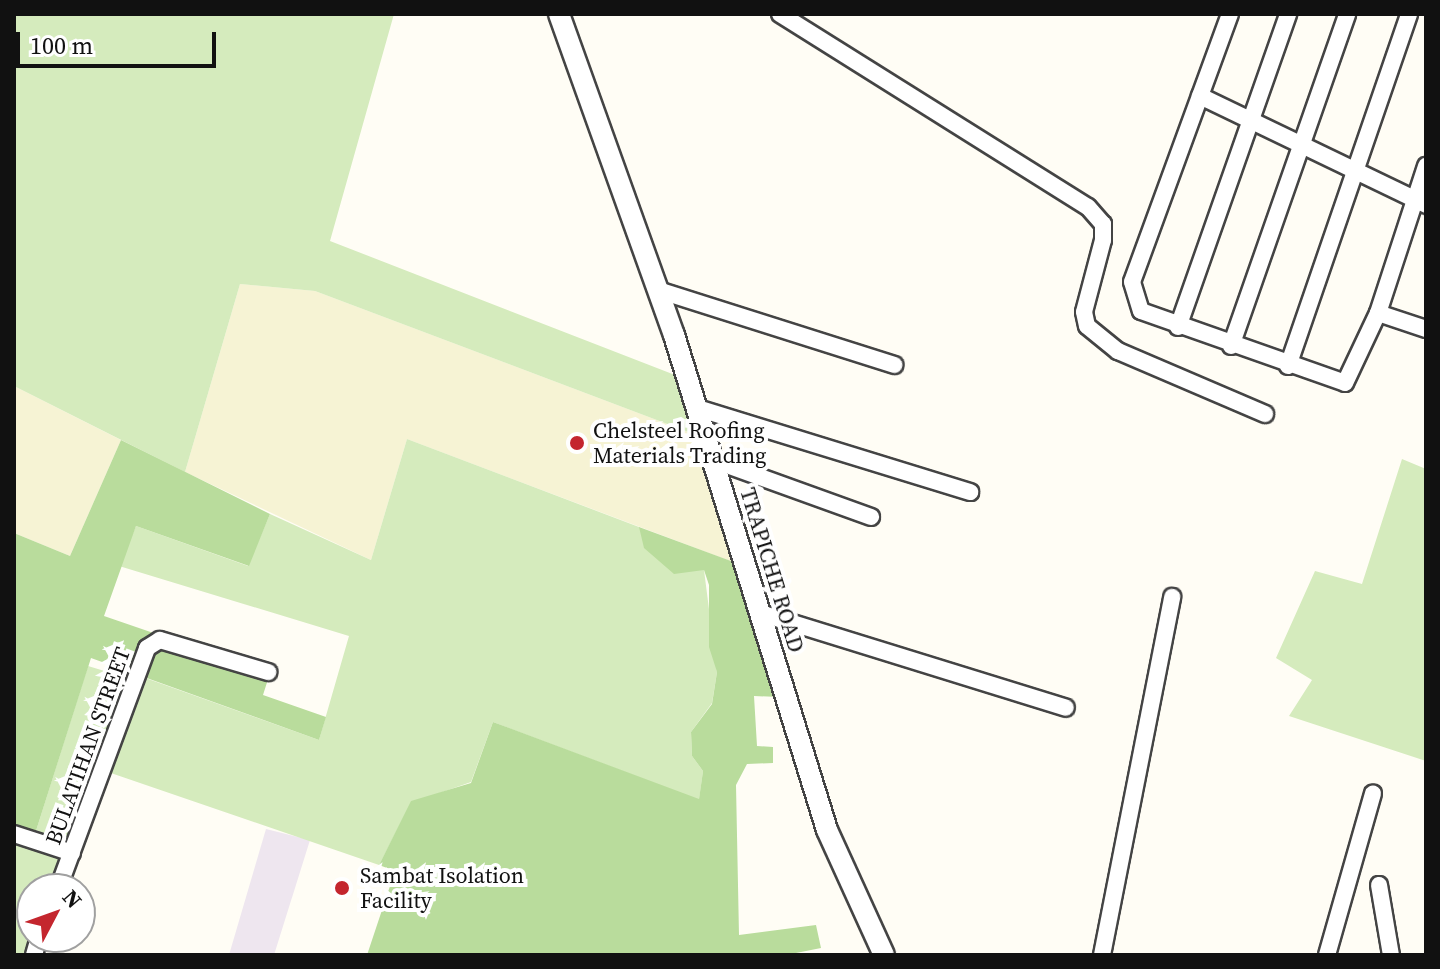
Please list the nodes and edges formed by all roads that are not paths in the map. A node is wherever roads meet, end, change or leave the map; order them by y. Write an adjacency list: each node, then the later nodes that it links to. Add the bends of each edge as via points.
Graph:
1 (559, 14): 13 (street, TRAPICHE ROAD)
2 (780, 14): 21 (street, via 1088,207 1103,224 1103,240 1084,312 1087,326 1118,351)
3 (1230, 14): 7 (street)
4 (1288, 14): 8 (street)
5 (1347, 14): 9 (street)
6 (1409, 14): 11 (street)
7 (1200, 96): 8 (street); 15 (street, via 1132,282 1141,311)
8 (1250, 121): 9 (street); 15 (street)
9 (1301, 145): 11 (street); 17 (street)
10 (1426, 166): 12 (street)
11 (1355, 171): 12 (street); 19 (street)
12 (1420, 202): 14 (street)
13 (658, 290): 18 (street); 20 (street, TRAPICHE ROAD)
14 (1378, 313): 16 (street); 19 (street, via 1345,383)
15 (1178, 327): 17 (street)
16 (1426, 329)
17 (1231, 346): 19 (street)
18 (894, 365)
19 (1288, 366)
20 (697, 408): 22 (street, TRAPICHE ROAD); 23 (street)
21 (1265, 414)
22 (713, 460): 24 (street); 26 (street, TRAPICHE ROAD)
23 (970, 492)
24 (871, 517)
25 (1172, 597): 35 (street)
26 (760, 613): 28 (street); 34 (street, TRAPICHE ROAD, via 827,830)
27 (268, 672): 31 (street, BULATIHAN STREET, via 160,640 147,648)
28 (1066, 708)
29 (1373, 793): 36 (street)
30 (14, 834): 31 (street)
31 (72, 853): 32 (street, BULATIHAN STREET)
32 (64, 873)
33 (1379, 885): 37 (street)
34 (884, 955)
35 (1102, 955)
36 (1327, 955)
37 (1391, 955)

